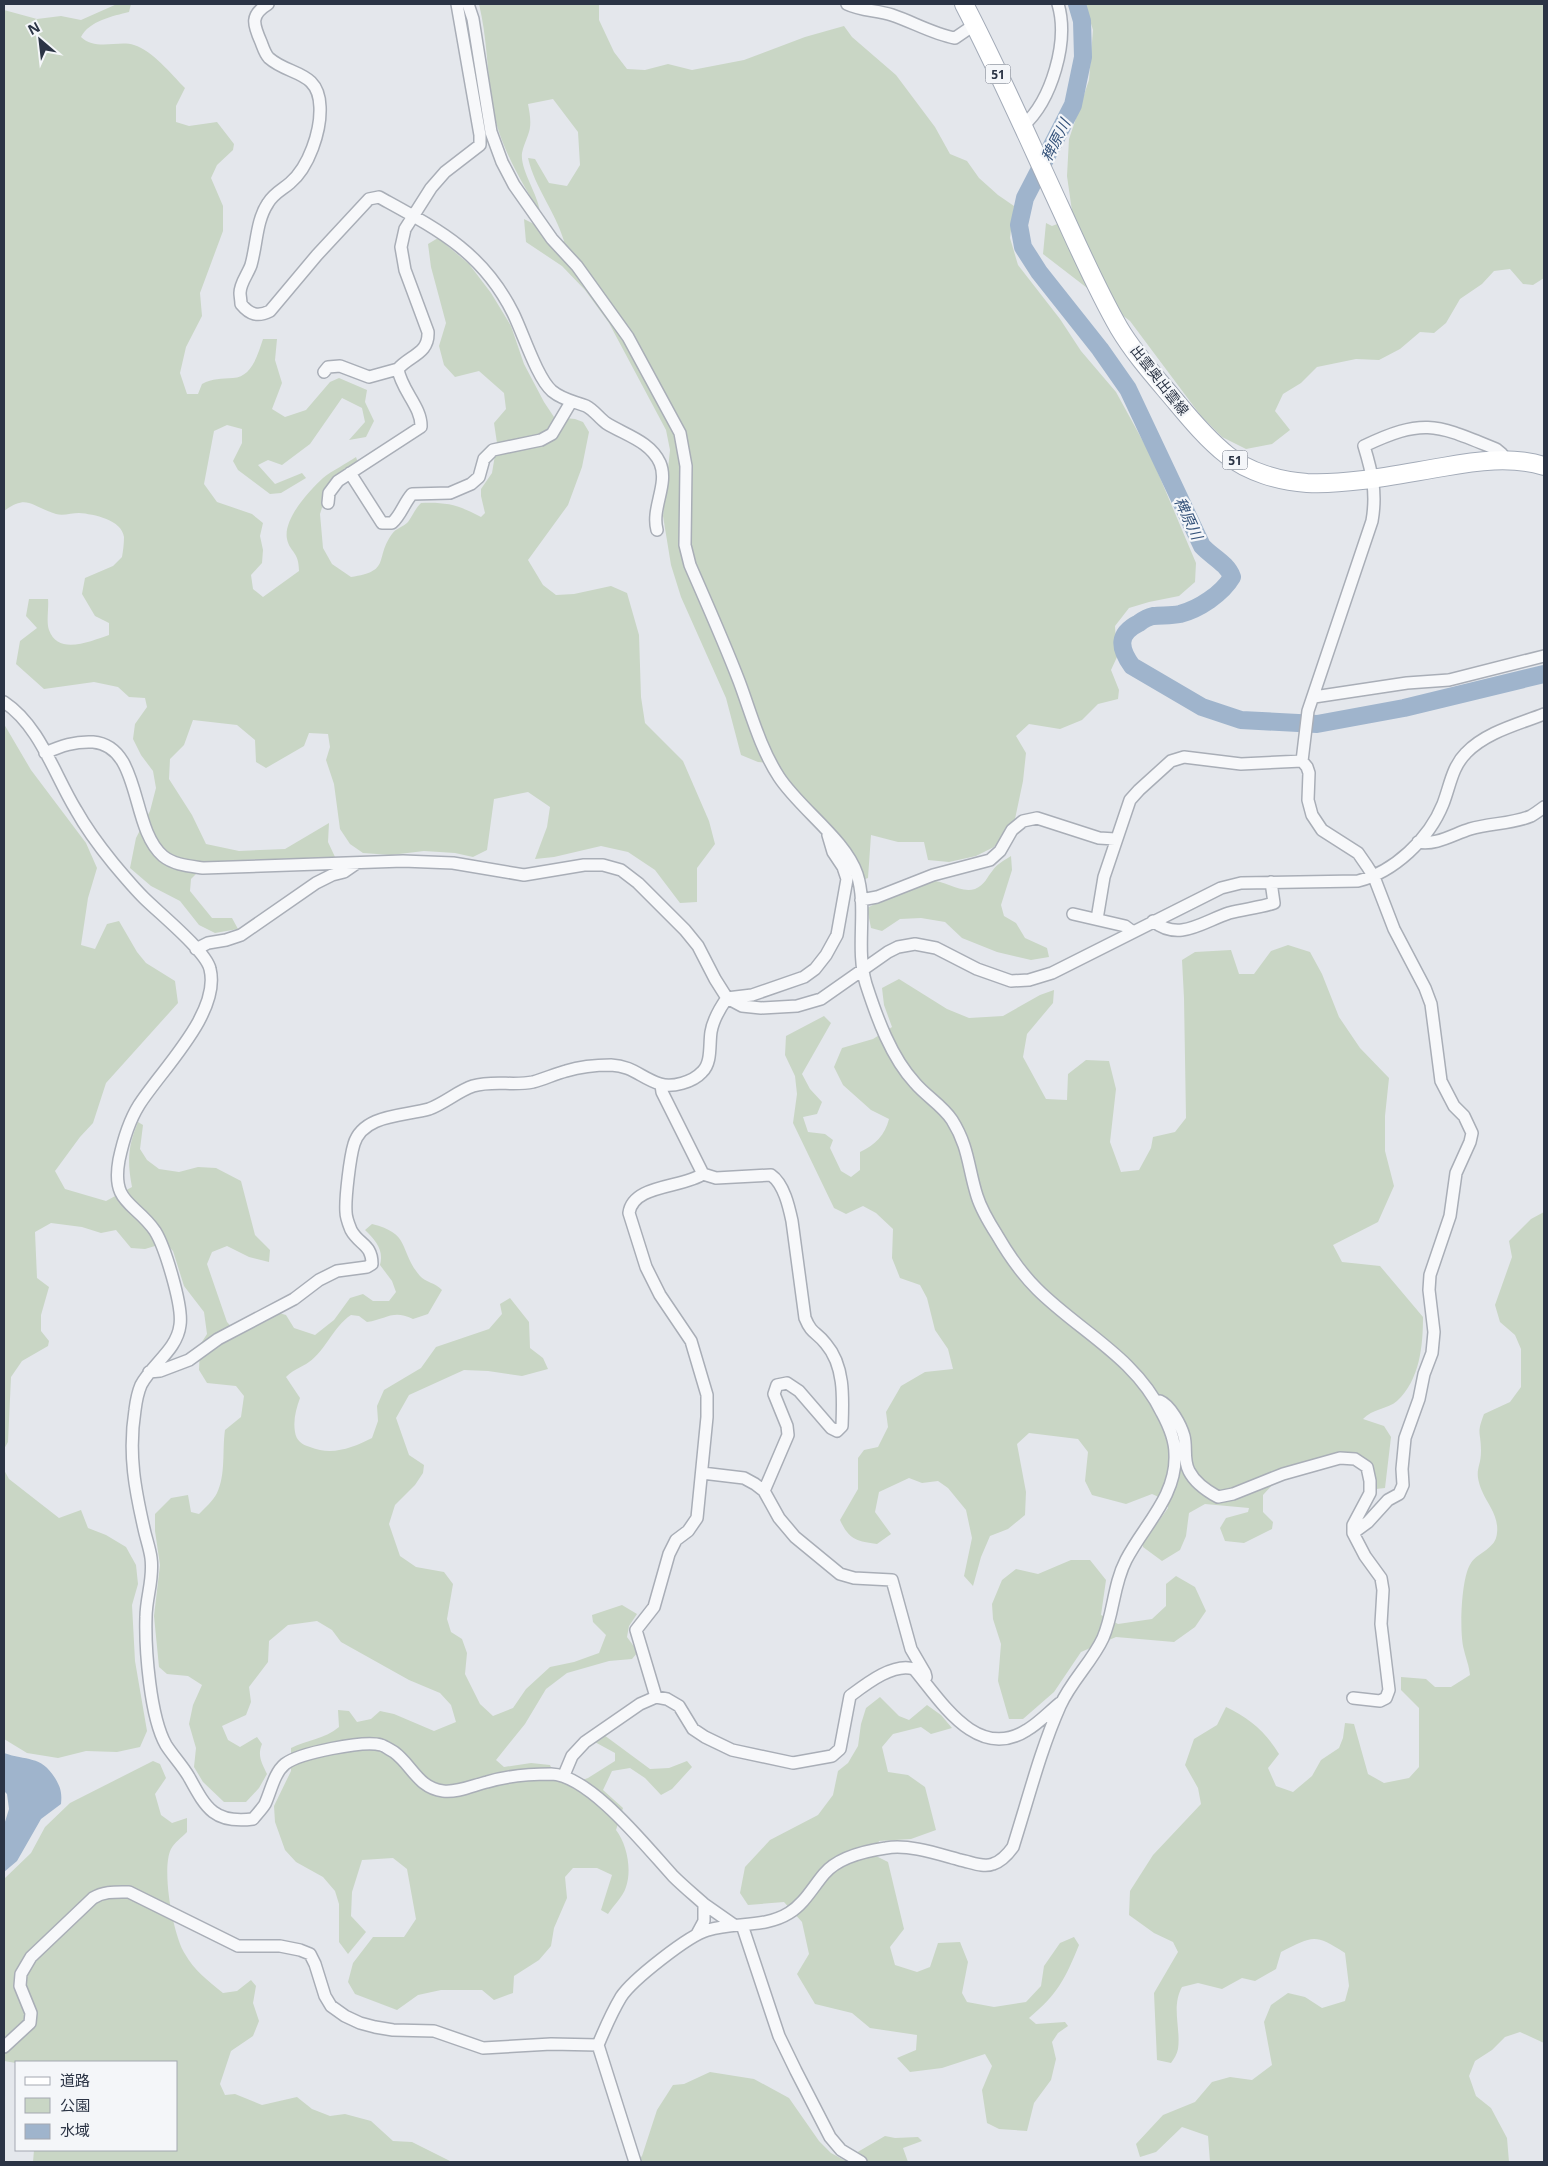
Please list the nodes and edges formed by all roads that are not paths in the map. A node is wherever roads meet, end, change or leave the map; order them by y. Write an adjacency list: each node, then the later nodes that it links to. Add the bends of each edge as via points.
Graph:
1 (268, 4): 9 (street, via 260,8 254,25 266,54 280,66 305,76 312,83 318,95 319,119 308,158 298,175 275,193 267,204 257,230 251,265 240,291 241,304 255,315 270,311 369,200 379,197)
2 (457, 4): 9 (street, via 480,145 444,172)
3 (468, 4): 26 (street, via 491,132 502,162 552,239 628,337 680,433 686,466 685,546 690,565 778,776)
4 (847, 4): 7 (street, via 892,15 955,38)
5 (964, 4): 7 (main road, 出雲奥出雲線 / 51)
6 (1058, 4): 8 (street, via 1060,44 1057,63 1040,106)
7 (974, 25): 8 (main road, 出雲奥出雲線 / 51)
8 (1022, 126): 16 (main road, 出雲奥出雲線 / 51, via 1092,277 1120,329 1149,370 1197,427 1228,456 1250,469 1276,478 1306,483)
9 (412, 215): 10 (street, via 401,247 405,270 428,332 428,341 422,351); 12 (street, via 456,242 482,266 503,293 550,389)
10 (398, 369): 11 (street, via 369,377 340,366 328,367); 15 (street, via 399,380 422,419 421,427)
11 (324, 372)
12 (571, 402): 15 (street, via 552,434 541,440 493,450 484,459 479,477 450,493 412,494 392,523 382,523); 18 (street, via 587,406 606,423 641,442 655,454 662,473 655,522)
13 (1503, 460): 14 (main road, 出雲奥出雲線 / 51); 16 (main road, 出雲奥出雲線 / 51); 16 (street, via 1496,449 1448,430 1429,426 1409,428 1364,446)
14 (1544, 466)
15 (350, 472): 17 (street, via 334,487)
16 (1373, 478): 20 (street, via 1376,501 1372,521)
17 (328, 503)
18 (657, 530)
19 (1544, 656): 20 (street, via 1449,680)
20 (1314, 697): 24 (street, via 1308,711)
21 (4, 702): 23 (street, via 31,727)
22 (1544, 714): 28 (street, via 1486,739 1466,753 1454,769 1432,824)
23 (45, 754): 29 (street, via 60,746 80,742 103,743 117,753 127,767 151,840 163,856 182,865 203,868); 37 (street, via 77,812 110,860)
24 (1302, 761): 27 (street, via 1242,764 1184,757 1172,761 1130,800); 30 (street, via 1310,773 1308,800 1312,815 1322,830 1358,853)
25 (1544, 807): 28 (street, via 1531,816 1479,826 1438,841)
26 (827, 833): 32 (street, via 851,862 858,876); 39 (street, via 847,879 837,935 826,955 804,977 752,995)
27 (1116, 840): 32 (street, via 1099,838 1037,818 1023,821 1012,830 1000,851 990,860 933,874 877,897); 34 (street, via 1104,878)
28 (1418, 842): 30 (street)
29 (357, 863): 37 (street, via 316,883 241,934); 39 (street, via 453,863 524,875 584,865 603,865 621,870 689,935)
30 (1380, 874): 31 (street, via 1358,881); 46 (street, via 1394,929 1431,1004 1441,1081 1472,1133 1456,1173 1450,1216 1430,1275 1434,1332 1432,1353 1405,1438 1403,1485 1399,1494 1388,1500)
31 (1271, 882): 35 (street, via 1221,888); 35 (street, via 1274,903 1226,914 1205,925 1188,929 1164,930)
32 (861, 900): 38 (street, via 860,956)
33 (1073, 914): 34 (street)
34 (1097, 919): 36 (street, via 1125,926)
35 (1153, 922): 36 (street)
36 (1133, 932): 38 (street, via 1052,973 1029,980 1011,981 936,948 915,944 898,947)
37 (196, 949): 42 (street, via 210,969 211,991 207,1005 163,1074 140,1103 130,1123 117,1177 125,1202 156,1233 180,1309 180,1327 174,1344)
38 (863, 970): 39 (street, via 821,999 797,1006 742,1006); 43 (street, via 883,1029 899,1063 922,1091 950,1116 969,1158 977,1197 1018,1267 1037,1289 1120,1357)
39 (727, 998): 40 (street, via 711,1032 708,1061 703,1072 676,1085)
40 (660, 1085): 41 (street); 42 (street, via 630,1068 611,1065 567,1070 534,1082 493,1082 472,1086 430,1108 370,1124 354,1143 346,1214 355,1237 372,1254 372,1264 337,1271 294,1299 218,1339 189,1360)
41 (703, 1174): 44 (street, via 690,1181 650,1190 637,1198 629,1213 646,1267 690,1341 707,1395); 45 (street, via 716,1178 771,1175 776,1179 792,1221 805,1318 810,1331 828,1345 842,1383 842,1426 837,1431 798,1391 787,1383 777,1385 774,1394 788,1435)
42 (149, 1372): 51 (street, via 140,1387 131,1456 152,1559 146,1644 154,1706 166,1745 216,1815 237,1821 253,1818 264,1806 274,1780 285,1764 304,1754 359,1744 380,1745 395,1753 419,1780 444,1792 489,1781 532,1775)
43 (1156, 1400): 46 (street, via 1164,1402 1184,1436 1189,1471 1205,1489 1218,1497 1340,1458 1367,1466 1370,1493 1353,1524); 50 (street, via 1174,1439 1173,1478 1157,1512 1126,1559 1103,1639)
44 (702, 1473): 45 (street, via 744,1478); 48 (street, via 697,1518 676,1540 654,1607 636,1630)
45 (764, 1491): 47 (street, via 779,1518 795,1537 840,1574 892,1580 911,1649 925,1672)
46 (1353, 1533): 49 (street, via 1381,1578 1381,1624 1390,1690 1380,1701)
47 (926, 1684): 48 (street, via 914,1669 906,1666 862,1687 850,1696 840,1749 832,1756 792,1763 732,1750 705,1737 694,1729 679,1706 668,1699); 50 (street, via 950,1714 967,1728 996,1738 1010,1738 1026,1730)
48 (656, 1697): 51 (street, via 640,1704 585,1742 572,1756)
49 (1353, 1698)
50 (1061, 1702): 53 (street, via 1013,1846 1006,1856 993,1864 980,1865 911,1849 893,1847 868,1851 840,1861 826,1871 790,1913)
51 (564, 1775): 52 (street, via 582,1786 646,1843 673,1876)
52 (704, 1904): 53 (street); 54 (street, via 704,1921)
53 (738, 1925): 54 (street); 58 (street, via 796,2071 830,2137 841,2150)
54 (696, 1934): 55 (street, via 626,1991)
55 (598, 2044): 56 (street, via 483,2048 434,2030 375,2028 344,2016 332,2006 325,1996 310,1954 280,1946 238,1946 129,1892 102,1892 31,1957 21,1974 20,1986 31,2012 30,2023); 57 (street)
56 (4, 2047)
57 (636, 2162)
58 (860, 2162)

